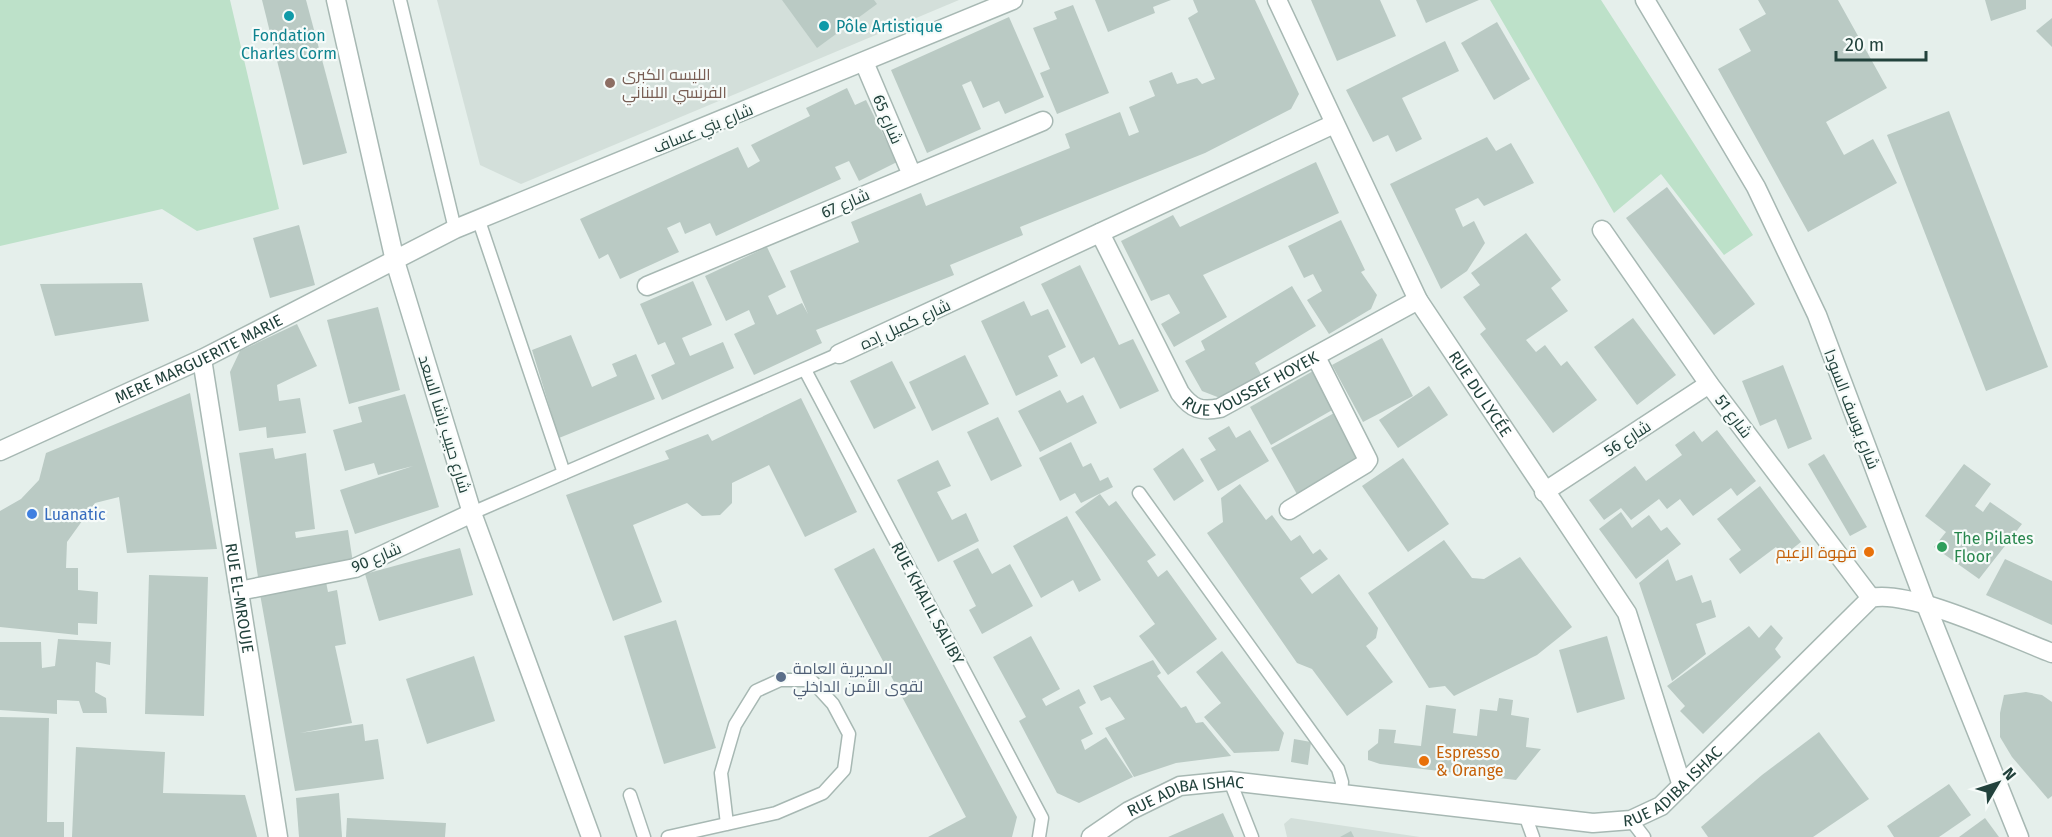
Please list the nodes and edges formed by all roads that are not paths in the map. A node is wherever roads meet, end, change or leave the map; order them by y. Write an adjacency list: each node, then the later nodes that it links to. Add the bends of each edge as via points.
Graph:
1 (336, 0): 14 (street, شارع حبيب باشا السعد)
2 (400, 0): 11 (lane)
3 (1013, 0): 6 (street, شارع بني عساف)
4 (1276, 0): 8 (street, RUE DU LYCÉE)
5 (1645, 0): 30 (street, شارع يوسف السودا, via 1756,187 1817,315)
6 (864, 62): 9 (street, شارع 65); 10 (street, شارع بني عساف)
7 (1043, 121): 9 (street, شارع 67)
8 (1334, 124): 13 (street, شارع كميل إده); 16 (street, RUE DU LYCÉE)
9 (912, 175): 15 (street, شارع 67)
10 (479, 221): 11 (street, شارع بني عساف); 23 (lane)
11 (455, 229): 14 (street, شارع بني عساف)
12 (1602, 230): 21 (street, شارع 51)
13 (1100, 233): 17 (street, شارع كميل إده); 18 (street, RUE YOUSSEF HOYEK, via 1180,393 1195,408 1220,408)
14 (395, 261): 19 (street, MERE MARGUERITE MARIE); 27 (street, شارع حبيب باشا السعد)
15 (647, 285)
16 (1418, 300): 18 (street, RUE YOUSSEF HOYEK); 24 (street, RUE DU LYCÉE)
17 (839, 354): 20 (lane, شارع كميل إده)
18 (1316, 357): 26 (street, via 1368,459)
19 (202, 359): 22 (street, MERE MARGUERITE MARIE); 28 (street, RUE EL-MROUJE)
20 (805, 370): 23 (lane, شارع كميل إده); 43 (lane, RUE KHALIL SALIBY, via 1042,818)
21 (1709, 384): 24 (street, شارع 56); 29 (street, شارع 51)
22 (0, 451)
23 (564, 473): 27 (lane, شارع كميل إده)
24 (1544, 492): 33 (street, RUE DU LYCÉE, via 1627,613)
25 (1139, 493): 34 (lane, via 1338,769)
26 (1290, 510)
27 (472, 513): 28 (street, شارع 90, via 355,568); 40 (street, شارع حبيب باشا السعد)
28 (239, 591): 39 (street, RUE EL-MROUJE)
29 (1870, 598): 30 (street, via 1883,595); 33 (street, RUE ADIBA ISHAC)
30 (1926, 605): 31 (street); 48 (street, شارع يوسف السودا)
31 (2052, 653)
32 (1230, 782): 34 (street, RUE ADIBA ISHAC); 44 (street, RUE ADIBA ISHAC, via 1180,786); 45 (lane)
33 (1682, 786): 37 (street, RUE ADIBA ISHAC, via 1661,806)
34 (1341, 793): 36 (street, RUE ADIBA ISHAC)
35 (630, 795): 41 (lane)
36 (1525, 815): 37 (street, RUE ADIBA ISHAC, via 1593,823); 46 (lane)
37 (1631, 820): 47 (lane)
38 (727, 824): 38 (lane, via 721,773 735,725 756,691 780,680 811,680 833,704 849,734 844,770 823,793 776,813); 42 (lane)
39 (278, 837)
40 (591, 837)
41 (644, 837)
42 (668, 837)
43 (1039, 837)
44 (1091, 837)
45 (1252, 837)
46 (1533, 837)
47 (1644, 837)
48 (2019, 837)

